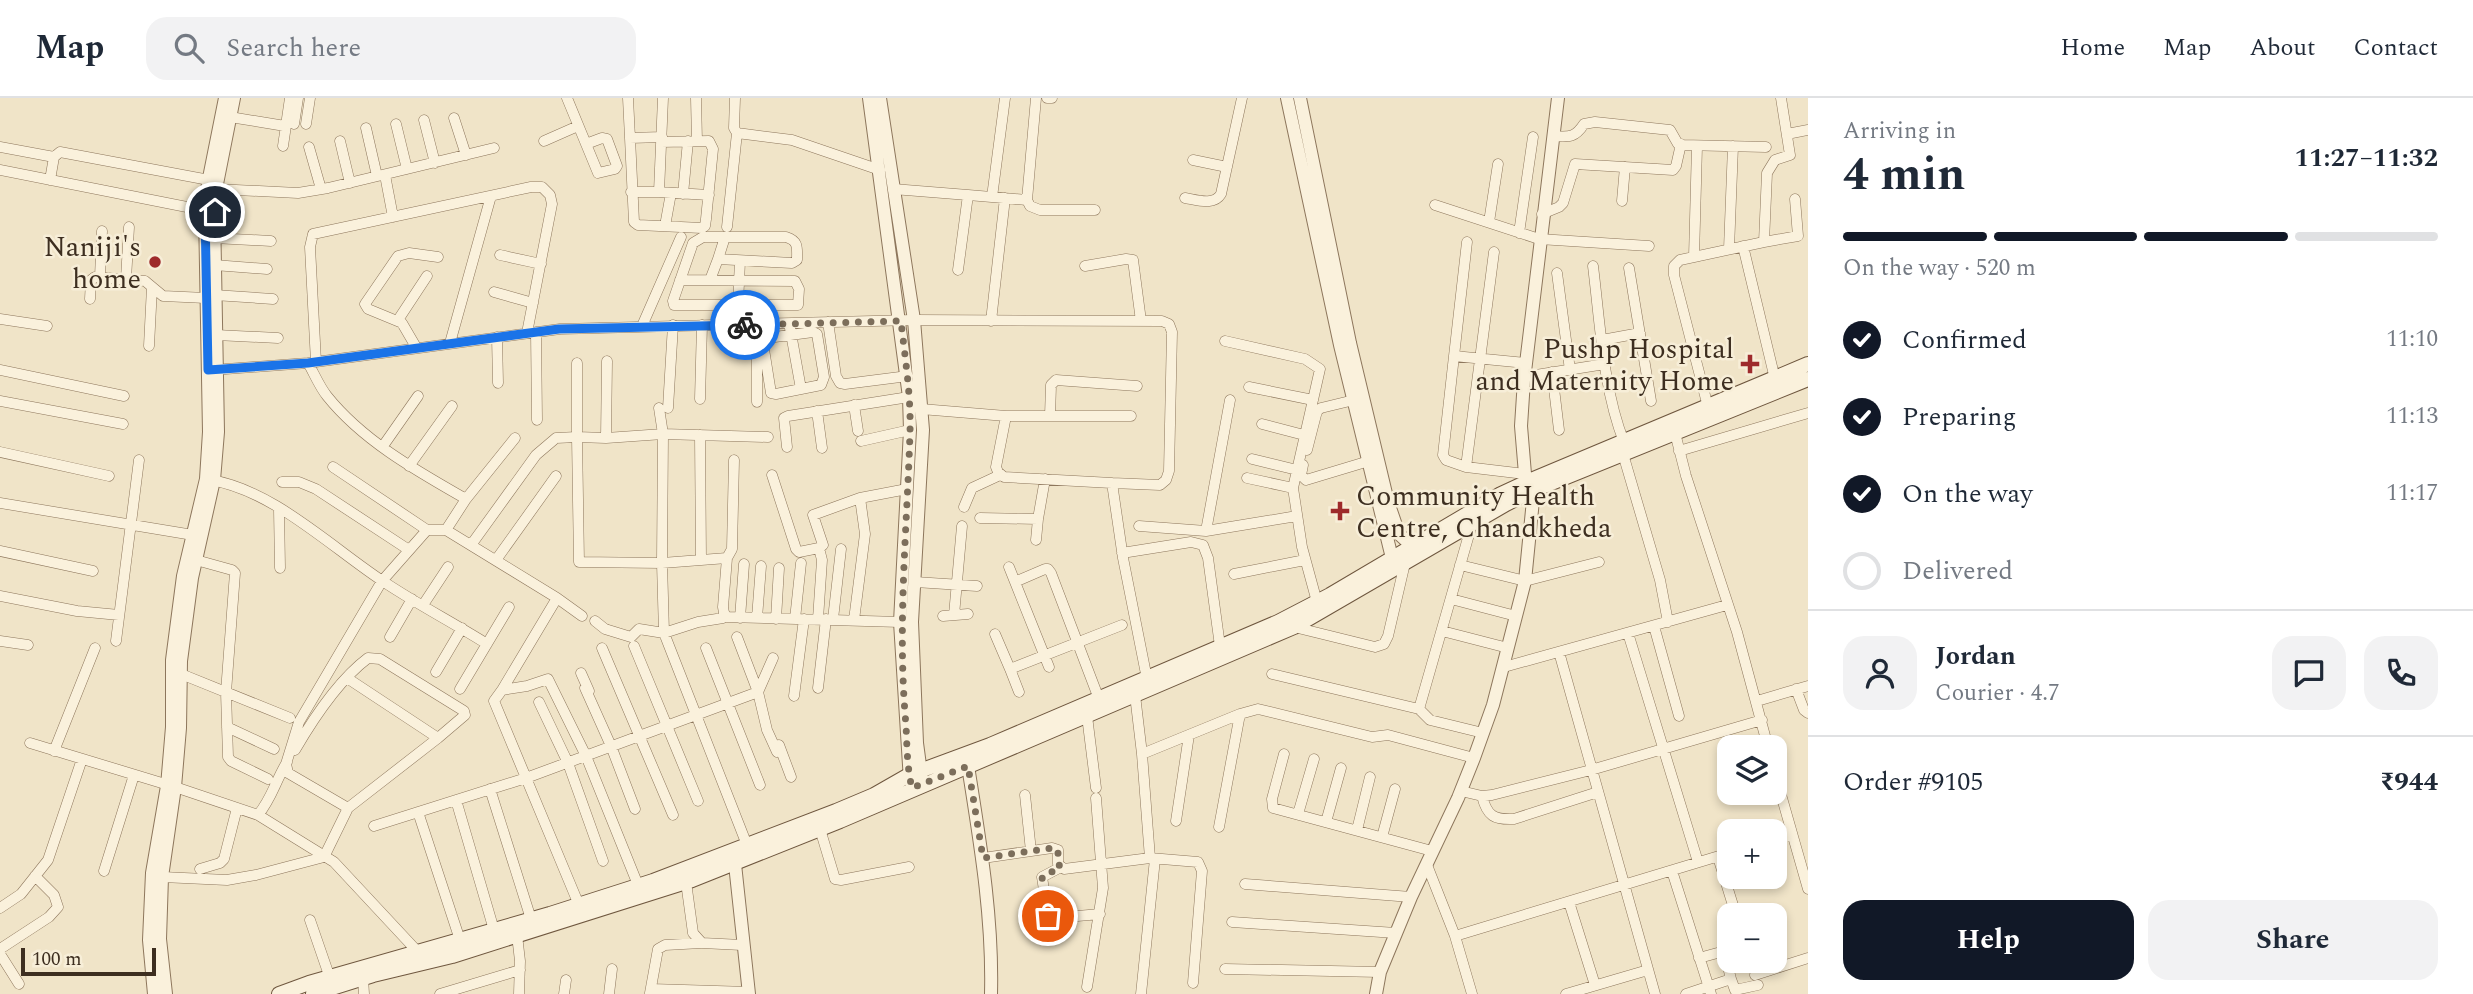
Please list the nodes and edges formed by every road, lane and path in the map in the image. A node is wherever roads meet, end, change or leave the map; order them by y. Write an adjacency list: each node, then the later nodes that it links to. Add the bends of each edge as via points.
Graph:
1 (225, 98): 60 (street)
2 (234, 98): 20 (street)
3 (290, 98): 25 (street)
4 (298, 98): 25 (street)
5 (310, 98): 23 (street)
6 (567, 98): 26 (street)
7 (628, 98): 33 (street)
8 (663, 98): 34 (street)
9 (696, 98): 37 (street)
10 (735, 98): 29 (street)
11 (869, 98): 56 (street)
12 (880, 98): 62 (street)
13 (1005, 98): 70 (street)
14 (1035, 98): 74 (street)
15 (1287, 98): 172 (street)
16 (1300, 98): 242 (street, via 1388,502 1399,534)
17 (1558, 98): 32 (street)
18 (1781, 98): 30 (street)
19 (1238, 99): 52 (street)
20 (230, 117): 25 (street); 60 (street)
21 (454, 118): 47 (street)
22 (424, 120): 50 (street)
23 (306, 124)
24 (396, 124): 54 (street)
25 (290, 125): 40 (street)
26 (578, 125): 36 (street); 38 (street)
27 (366, 128): 57 (street)
28 (1808, 130): 30 (street)
29 (737, 132): 56 (street, via 804,143); 85 (street)
30 (1787, 134): 92 (street, via 1790,155 1775,160 1767,173)
31 (1533, 136): 86 (street)
32 (1553, 136): 39 (street, via 1571,138 1584,124 1595,122 1670,130); 79 (street)
33 (630, 138): 34 (street); 63 (street)
34 (662, 140): 37 (street); 64 (street)
35 (340, 141): 59 (street)
36 (544, 141)
37 (692, 141): 66 (street); 67 (street, via 709,141 713,149)
38 (586, 144)
39 (1681, 145): 41 (street); 53 (street, via 1673,170)
40 (283, 146)
41 (1697, 146): 42 (street); 99 (street)
42 (1733, 146): 45 (street); 95 (street)
43 (0, 147): 48 (street)
44 (309, 147): 61 (street)
45 (1766, 147)
46 (494, 148): 47 (street)
47 (466, 155): 50 (street)
48 (54, 157): 58 (street); 60 (street, via 60,152)
49 (1193, 160): 52 (street)
50 (435, 163): 54 (street)
51 (1498, 164): 81 (street)
52 (1227, 167): 72 (street, via 1218,199)
53 (1625, 167): 75 (street); 79 (street, via 1575,164 1563,203)
54 (407, 169): 57 (street)
55 (0, 170): 58 (street)
56 (880, 170): 125 (street)
57 (381, 176): 59 (street); 80 (street)
58 (50, 180): 78 (street)
59 (350, 183): 61 (street)
60 (212, 185): 61 (street, via 298,193); 78 (street)
61 (321, 189)
62 (893, 189): 68 (street); 125 (street)
63 (631, 192): 64 (street); 82 (street, via 634,222)
64 (659, 192): 65 (street)
65 (671, 193): 66 (street); 82 (street)
66 (683, 194): 67 (street)
67 (709, 195): 82 (street, via 705,226)
68 (968, 195): 70 (street); 108 (street)
69 (491, 196): 80 (street); 102 (street, via 531,187 547,190 552,204); 143 (street)
70 (992, 197): 71 (street)
71 (1005, 198): 74 (street); 126 (street)
72 (1185, 198)
73 (1795, 199): 92 (street, via 1798,236)
74 (1027, 200): 77 (street, via 1040,210)
75 (1622, 201)
76 (1435, 205): 81 (street)
77 (1095, 210)
78 (210, 212): 88 (street); 118 (street)
79 (1542, 214): 89 (street)
80 (393, 217): 149 (street, via 313,234)
81 (1489, 222): 86 (street)
82 (665, 226)
83 (129, 227): 112 (street)
84 (102, 231): 111 (street)
85 (726, 232): 100 (street); 101 (street, via 786,237 797,244 797,260 792,263); 113 (street, via 697,239)
86 (1519, 233): 89 (street)
87 (681, 237): 134 (street)
88 (215, 238): 90 (street); 103 (street)
89 (1539, 239): 93 (street); 151 (street)
90 (271, 241)
91 (1467, 242): 146 (street)
92 (1764, 242): 94 (street)
93 (1649, 246)
94 (1743, 246): 95 (street); 160 (street)
95 (1729, 249): 99 (street)
96 (1494, 252): 147 (street)
97 (500, 255): 102 (street)
98 (438, 257): 124 (street, via 398,256 366,302 368,309)
99 (1694, 257): 178 (street, via 1680,260 1674,275)
100 (718, 258): 101 (street); 114 (street)
101 (740, 261): 115 (street)
102 (541, 264): 121 (street)
103 (215, 265): 107 (street); 118 (street)
104 (1085, 266): 127 (street, via 1133,260)
105 (1593, 266): 141 (street)
106 (1629, 268): 137 (street)
107 (267, 269)
108 (958, 270)
109 (1557, 273): 156 (street)
110 (427, 276): 124 (street)
111 (100, 278): 112 (street); 119 (street, via 91,281)
112 (126, 279): 116 (street, via 145,281)
113 (680, 280): 114 (street); 122 (street, via 674,305)
114 (710, 280): 115 (street)
115 (739, 280): 122 (street); 122 (street, via 795,281 799,299 794,307)
116 (152, 288): 118 (street, via 163,296); 144 (street)
117 (494, 292): 121 (street)
118 (210, 296): 120 (street); 138 (street); 155 (street)
119 (90, 299)
120 (273, 299)
121 (533, 303): 136 (street)
122 (738, 306): 132 (street)
123 (0, 318): 133 (street)
124 (398, 320): 145 (street)
125 (907, 320): 126 (street); 128 (street); 159 (street); 179 (street)
126 (991, 321): 127 (street)
127 (1141, 321): 221 (street, via 1161,321 1169,324 1172,332 1169,471 1160,485)
128 (828, 322): 135 (street); 159 (street, via 839,383)
129 (702, 324): 131 (street); 132 (street); 169 (street)
130 (757, 324): 132 (street); 135 (street); 174 (street)
131 (673, 325): 134 (street); 191 (street)
132 (737, 325)
133 (47, 326)
134 (642, 326): 136 (street)
135 (790, 329): 165 (street); 165 (street, via 817,334 824,381); 165 (street, via 763,343 769,385 776,394)
136 (531, 333): 139 (street); 185 (street)
137 (1640, 333): 141 (street); 175 (street)
138 (216, 335): 140 (street); 155 (street)
139 (497, 337): 143 (street); 162 (street)
140 (278, 338)
141 (1602, 340): 152 (street)
142 (1225, 341): 171 (street, via 1305,359 1319,367)
143 (450, 343): 145 (street)
144 (149, 346)
145 (416, 347): 149 (street)
146 (1454, 356): 147 (street); 210 (street, via 1443,455)
147 (1481, 358): 151 (street); 210 (street)
148 (607, 361): 197 (street)
149 (312, 362): 155 (street); 198 (street, via 326,395 364,434)
150 (578, 363): 194 (street)
151 (1526, 363): 220 (street, via 1521,426)
152 (1605, 364): 156 (street); 201 (street)
153 (1808, 364): 160 (main road)
154 (0, 370): 166 (street)
155 (212, 370): 217 (street)
156 (1570, 370): 157 (street)
157 (1552, 372): 158 (street); 190 (street)
158 (1536, 375)
159 (908, 376): 168 (street)
160 (1775, 379): 178 (main road)
161 (1808, 379): 188 (main road)
162 (498, 383)
163 (1137, 386): 183 (street, via 1056,380 1051,385)
164 (1248, 387): 171 (street)
165 (801, 389)
166 (124, 396)
167 (418, 396): 198 (street)
168 (909, 397): 176 (street); 189 (street)
169 (699, 399)
170 (1230, 400): 238 (street)
171 (1313, 400): 193 (street)
172 (1354, 400): 207 (street); 207 (street, via 1317,411 1301,475 1312,479)
173 (0, 401): 186 (street)
174 (757, 401)
175 (1651, 401)
176 (855, 405): 180 (street); 189 (street, via 860,436)
177 (452, 406): 209 (street)
178 (1708, 407): 188 (main road)
179 (921, 409): 182 (street); 269 (street)
180 (817, 411): 199 (street, via 784,418); 200 (street)
181 (1808, 413): 202 (street)
182 (1006, 416): 183 (street); 213 (street, via 996,467)
183 (1050, 416): 184 (street)
184 (1131, 416)
185 (537, 420)
186 (123, 424)
187 (1262, 424): 193 (street)
188 (1674, 427): 201 (main road); 202 (street)
189 (910, 430): 223 (street)
190 (1559, 430)
191 (663, 434): 192 (street); 197 (street); 256 (street)
192 (700, 435): 195 (street); 252 (street)
193 (1304, 435): 211 (street)
194 (578, 437): 197 (street); 241 (street, via 556,438 536,455); 256 (street, via 579,562)
195 (768, 437)
196 (515, 438): 225 (street)
197 (606, 438)
198 (383, 446): 209 (street)
199 (788, 447)
200 (822, 447)
201 (1623, 448): 220 (main road); 294 (street)
202 (1679, 451): 279 (street)
203 (0, 452): 214 (street)
204 (1252, 459): 211 (street)
205 (139, 460): 233 (street)
206 (734, 460): 249 (street, via 732,549)
207 (1369, 461): 254 (street)
208 (333, 467): 236 (street)
209 (410, 467): 225 (street)
210 (1466, 467): 220 (street)
211 (1297, 470): 222 (street)
212 (772, 475): 243 (street, via 797,551)
213 (1000, 475): 218 (street); 227 (street, via 972,488)
214 (109, 476)
215 (556, 476): 251 (street)
216 (1247, 478): 222 (street)
217 (210, 480): 228 (street); 239 (street); 250 (street)
218 (1045, 480): 221 (street); 231 (street)
219 (282, 482): 245 (street, via 316,489)
220 (1529, 482): 232 (main road); 242 (main road); 268 (street)
221 (1112, 483): 248 (street)
222 (1293, 488): 229 (street)
223 (908, 489): 224 (street); 293 (street)
224 (860, 498): 243 (street, via 813,515); 291 (street, via 864,534)
225 (466, 499): 237 (street)
226 (0, 503): 233 (street)
227 (964, 507)
228 (279, 509): 263 (street); 267 (street)
229 (1297, 516): 238 (street); 253 (street)
230 (980, 518): 231 (street)
231 (1038, 519): 240 (street)
232 (1472, 524): 254 (main road); 259 (street)
233 (130, 525): 239 (street); 282 (street)
234 (962, 526): 271 (street)
235 (1139, 526): 238 (street)
236 (427, 530): 237 (street); 245 (street)
237 (446, 530): 241 (street)
238 (1206, 530)
239 (194, 535): 382 (street, via 183,576 172,660)
240 (1036, 540)
241 (471, 545): 251 (street)
242 (1413, 547): 254 (main road)
243 (819, 548): 290 (street)
244 (841, 549): 290 (street)
245 (409, 550): 267 (street)
246 (0, 551): 265 (street)
247 (1160, 552): 248 (street)
248 (1123, 556): 311 (street, via 1191,542 1203,545); 327 (street)
249 (727, 558): 252 (street); 286 (street, via 724,613)
250 (196, 560): 324 (street); 334 (street, via 232,570 237,577)
251 (496, 560): 274 (street)
252 (701, 560): 256 (street)
253 (1305, 560): 266 (street); 277 (street)
254 (1399, 561): 277 (main road); 297 (main road); 297 (street, via 1384,644 1375,647)
255 (1599, 562): 268 (street)
256 (662, 563): 300 (street)
257 (801, 563): 289 (street)
258 (744, 564): 286 (street)
259 (1460, 565): 268 (street); 276 (street)
260 (761, 566): 287 (street)
261 (447, 567): 278 (street)
262 (1009, 567): 270 (street)
263 (280, 568)
264 (779, 568): 288 (street)
265 (93, 571)
266 (1234, 574)
267 (382, 581): 275 (street); 371 (street, via 299,722)
268 (1525, 581): 284 (street)
269 (915, 582): 271 (street); 380 (street)
270 (1015, 582): 307 (street, via 1048,569); 317 (street)
271 (957, 584): 272 (street); 281 (street, via 948,615)
272 (978, 586)
273 (0, 596): 282 (street)
274 (557, 598): 283 (street); 333 (street)
275 (412, 599): 278 (street); 303 (street)
276 (1451, 599): 284 (street); 299 (street)
277 (1317, 602): 311 (main road)
278 (423, 605): 298 (street)
279 (1727, 606): 294 (street); 340 (street)
280 (509, 607): 308 (street)
281 (968, 614)
282 (120, 615): 306 (street)
283 (582, 616)
284 (1516, 616): 315 (street)
285 (723, 618): 300 (street)
286 (740, 618): 287 (street)
287 (757, 618): 288 (street)
288 (776, 619): 289 (street)
289 (799, 619): 290 (street); 338 (street)
290 (826, 619): 291 (street); 330 (street)
291 (854, 620): 293 (street)
292 (595, 621): 300 (street, via 631,637 639,629)
293 (900, 622): 380 (street)
294 (1668, 622): 296 (street)
295 (1122, 625): 307 (street)
296 (1654, 626): 301 (street); 348 (street)
297 (1294, 627): 337 (main road)
298 (462, 628): 308 (street); 322 (street)
299 (1442, 631): 315 (street); 343 (street)
300 (664, 633): 345 (street)
301 (1628, 633): 316 (street); 361 (street)
302 (995, 634): 321 (street)
303 (390, 637)
304 (737, 637): 335 (street)
305 (0, 641): 309 (street)
306 (116, 641)
307 (1079, 643): 317 (street); 339 (street)
308 (487, 644): 331 (street)
309 (29, 645)
310 (635, 646): 351 (street)
311 (1220, 646): 327 (main road)
312 (95, 648): 362 (street)
313 (602, 648): 356 (street)
314 (706, 648): 342 (street)
315 (1508, 648): 320 (street)
316 (1559, 652): 320 (street); 374 (street)
317 (1045, 656): 319 (street); 321 (street)
318 (773, 658): 335 (street)
319 (1049, 667)
320 (1504, 667): 353 (street)
321 (1010, 669): 336 (street)
322 (436, 672)
323 (581, 673): 359 (street)
324 (181, 674): 334 (street); 382 (street, via 180,727)
325 (1272, 674): 343 (street)
326 (347, 678): 357 (street); 357 (street, via 368,658 380,659 464,711 463,718); 371 (street, via 308,726)
327 (1147, 679): 339 (main road)
328 (1808, 686): 332 (street)
329 (584, 688): 359 (street)
330 (818, 688)
331 (460, 689)
332 (1796, 689): 340 (street); 344 (street)
333 (502, 690): 366 (street, via 548,679); 378 (street, via 494,701)
334 (226, 692): 349 (street); 352 (street)
335 (758, 692): 342 (street); 363 (street); 377 (street)
336 (1019, 692)
337 (1135, 695): 347 (main road); 364 (street)
338 (794, 696)
339 (1099, 699): 380 (main road)
340 (1757, 701): 350 (street)
341 (539, 702): 370 (street)
342 (726, 703): 345 (street); 381 (street)
343 (1419, 709): 353 (street, via 1430,720)
344 (1808, 713)
345 (696, 714): 351 (street); 410 (street)
346 (1240, 714): 354 (street); 367 (street, via 1258,709 1372,737 1388,734); 402 (street)
347 (1087, 716): 372 (main road); 417 (street)
348 (1679, 716)
349 (290, 718)
350 (1762, 720): 355 (street); 361 (street)
351 (668, 724): 356 (street); 390 (street)
352 (227, 727): 360 (street); 379 (street, via 229,759)
353 (1483, 733): 367 (street)
354 (1189, 735): 364 (street); 399 (street)
355 (1765, 735)
356 (638, 736): 359 (street); 398 (street)
357 (438, 738): 393 (street)
358 (30, 743): 362 (street)
359 (612, 746): 366 (street); 394 (street)
360 (274, 749)
361 (1664, 749): 374 (street); 416 (street)
362 (54, 751): 368 (street)
363 (777, 752)
364 (1142, 754): 414 (street)
365 (1284, 754): 396 (street, via 1271,804)
366 (586, 756): 370 (street); 428 (street)
367 (1474, 758): 385 (street)
368 (82, 759): 375 (street); 424 (street, via 48,860)
369 (1314, 760): 396 (street)
370 (568, 763): 378 (street); 415 (street)
371 (286, 764): 393 (street, via 289,773); 397 (street)
372 (968, 766): 380 (main road); 413 (street)
373 (1341, 768): 400 (street)
374 (1591, 770): 386 (street); 388 (street)
375 (134, 775): 382 (street); 422 (street)
376 (1370, 776): 404 (street)
377 (791, 777)
378 (526, 778): 383 (street); 433 (street)
379 (268, 779)
380 (916, 779): 403 (main road); 410 (main road)
381 (760, 785)
382 (171, 787): 392 (street); 425 (street); 470 (street, via 152,873 149,940)
383 (490, 789): 389 (street); 436 (street)
384 (1395, 789): 407 (street)
385 (1461, 791): 388 (street); 409 (street)
386 (1598, 792): 388 (street, via 1501,820 1487,813); 429 (street)
387 (1025, 795): 408 (street)
388 (1482, 796)
389 (456, 800): 395 (street); 439 (street)
390 (698, 801)
391 (1784, 805): 405 (street)
392 (237, 808): 397 (street); 421 (street, via 224,859)
393 (348, 808): 411 (street)
394 (635, 809)
395 (418, 812): 401 (street); 443 (street)
396 (1297, 814): 400 (street)
397 (258, 815): 411 (street)
398 (673, 815)
399 (1176, 821)
400 (1326, 822): 404 (street)
401 (374, 826)
402 (1219, 827)
403 (820, 829): 410 (main road); 419 (street, via 835,879)
404 (1357, 830): 407 (street)
405 (1792, 834): 406 (street); 430 (street)
406 (1787, 835)
407 (1382, 837): 409 (street)
408 (1031, 851): 413 (street); 420 (street, via 1055,848)
409 (1432, 851): 418 (street)
410 (738, 852): 426 (main road); 428 (main road); 445 (street)
411 (324, 856): 425 (street, via 228,880); 447 (street)
412 (1717, 856): 416 (street)
413 (983, 858): 479 (street)
414 (1152, 858): 417 (street); 462 (street, via 1201,864); 480 (street)
415 (603, 861)
416 (1698, 862): 423 (street)
417 (1102, 863): 420 (street); 435 (street)
418 (1427, 865): 431 (street); 442 (street)
419 (909, 867)
420 (1061, 867): 435 (street, via 1042,877 1048,916)
421 (200, 869)
422 (104, 871)
423 (1672, 871): 429 (street); 450 (street)
424 (35, 876): 434 (street, via 21,894); 446 (street, via 54,895 58,907)
425 (162, 877): 471 (street, via 160,939)
426 (686, 882): 441 (main road); 444 (street, via 693,933)
427 (1245, 884): 431 (street)
428 (638, 885): 433 (main road)
429 (1623, 885): 432 (street); 455 (street)
430 (1808, 889)
431 (1411, 897): 440 (street)
432 (1569, 902): 442 (street); 465 (street)
433 (579, 905): 436 (main road)
434 (0, 908)
435 (1100, 914): 466 (street)
436 (531, 919): 439 (main road)
437 (310, 920): 458 (street)
438 (1232, 922): 440 (street)
439 (494, 929): 443 (main road)
440 (1396, 933): 456 (street)
441 (517, 934): 454 (street); 459 (main road)
442 (1455, 936): 482 (street)
443 (460, 940): 447 (main road)
444 (702, 943): 445 (street); 467 (street, via 658,949)
445 (743, 945): 469 (street)
446 (0, 949)
447 (417, 951): 458 (main road)
448 (1717, 953): 450 (street)
449 (0, 954): 463 (street)
450 (1699, 958): 468 (street)
451 (1808, 958): 464 (street)
452 (612, 969): 478 (street)
453 (1225, 969): 456 (street)
454 (520, 970): 475 (street); 476 (street)
455 (1648, 970): 465 (street); 484 (street)
456 (1380, 972): 481 (street)
457 (1730, 973): 460 (street)
458 (330, 978): 472 (main road)
459 (363, 978): 473 (main road); 474 (street)
460 (1731, 979): 464 (street, via 1735,989); 468 (street)
461 (566, 980): 477 (street)
462 (1193, 983)
463 (19, 984)
464 (1757, 984)
465 (1595, 985): 483 (street)
466 (1087, 987)
467 (650, 991): 469 (street)
468 (1709, 991): 485 (street)
469 (749, 993)
470 (154, 994)
471 (166, 994)
472 (279, 994)
473 (313, 994)
474 (364, 994)
475 (440, 994)
476 (519, 994)
477 (564, 994)
478 (609, 994)
479 (991, 994)
480 (1141, 994)
481 (1376, 994)
482 (1472, 994)
483 (1566, 994)
484 (1655, 994)
485 (1686, 994)

